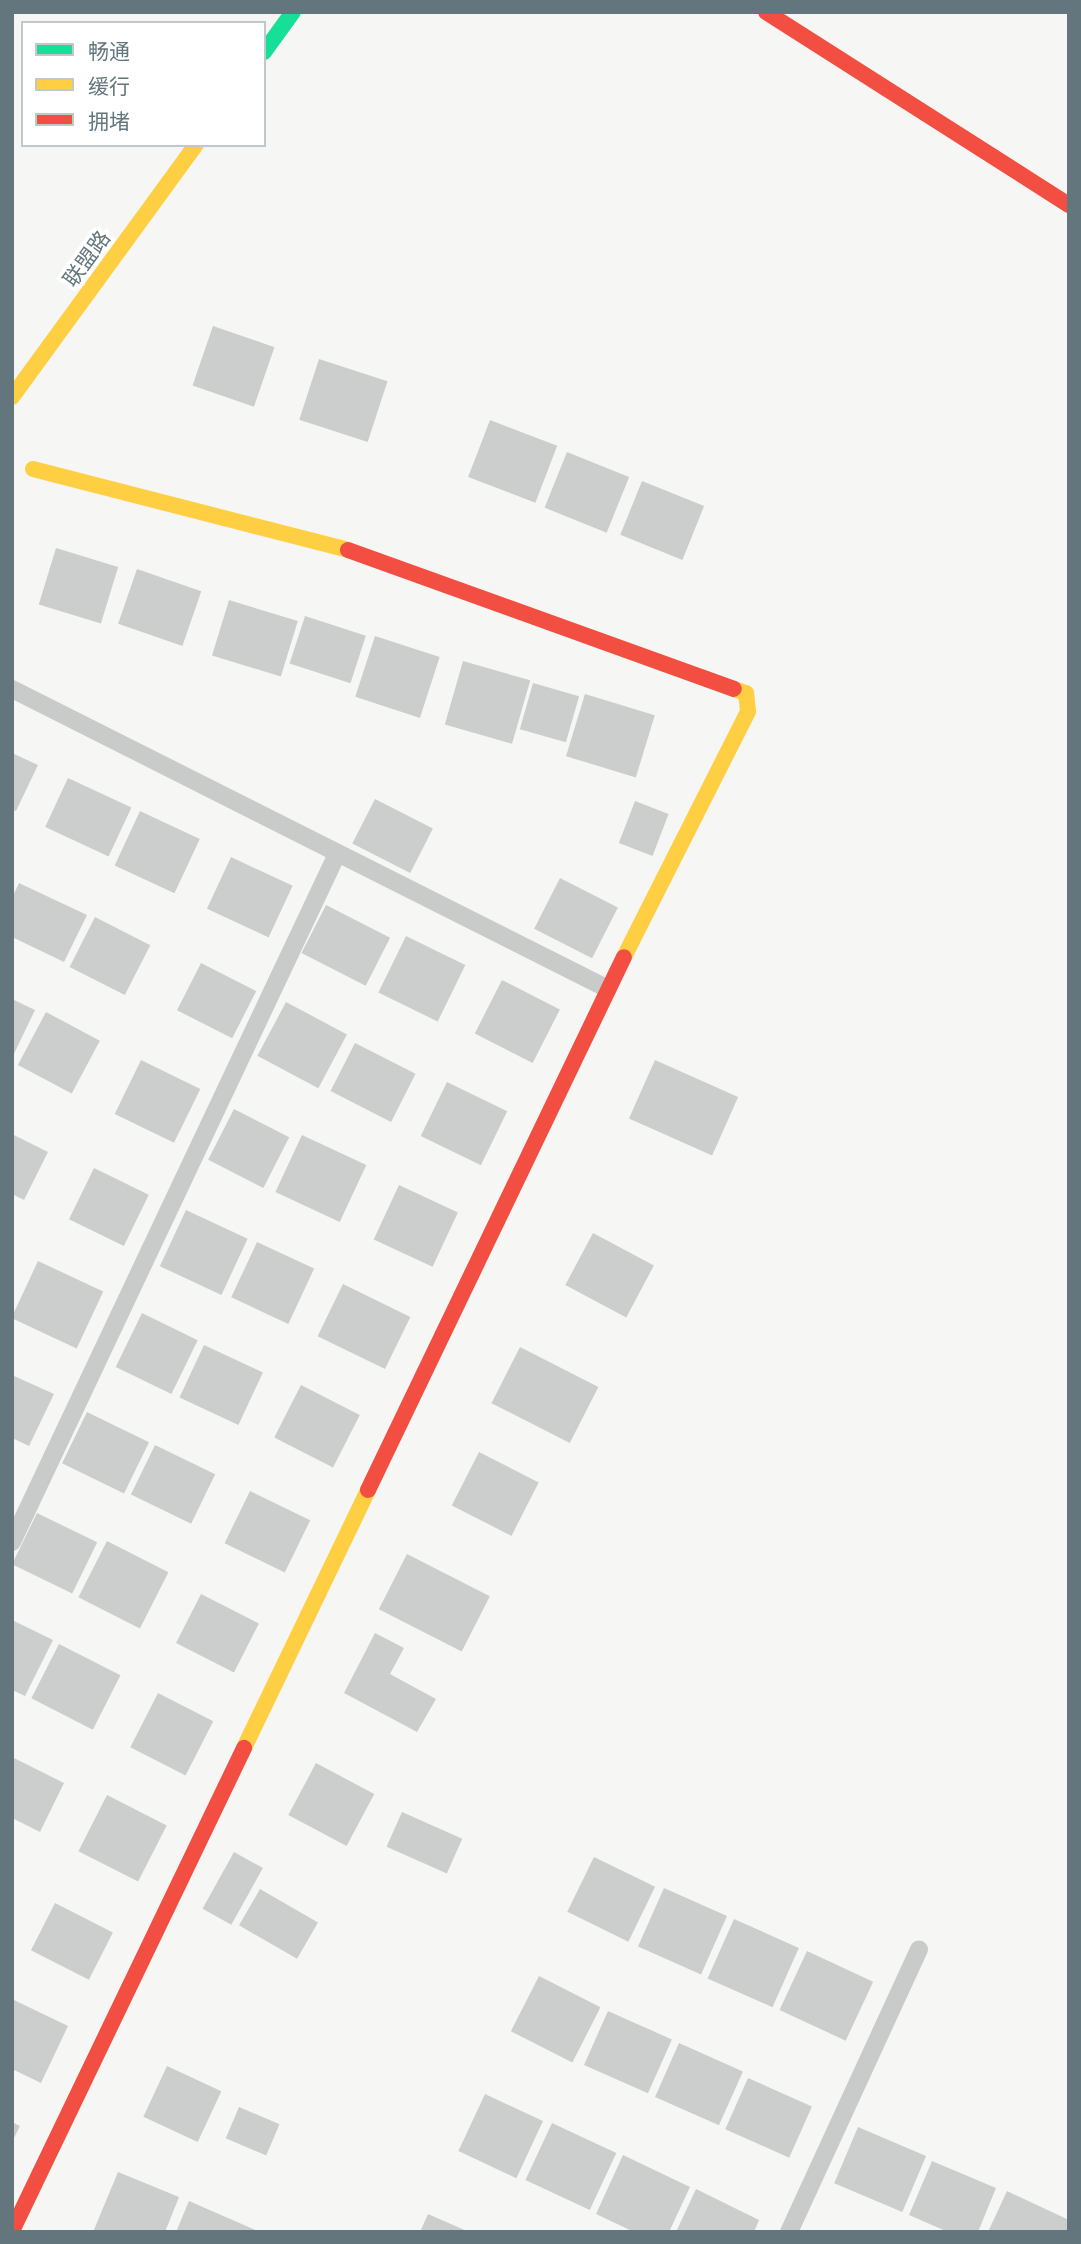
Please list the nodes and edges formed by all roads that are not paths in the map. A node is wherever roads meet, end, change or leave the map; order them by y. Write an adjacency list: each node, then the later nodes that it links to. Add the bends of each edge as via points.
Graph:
1 (293, 12): 3 (street)
2 (766, 12): 5 (street)
3 (266, 49)
4 (195, 147): 6 (street, 联盟路)
5 (1069, 205)
6 (12, 397)
7 (33, 469): 10 (street, via 351,551 746,693 748,710)
8 (12, 688): 9 (lane)
9 (337, 854): 10 (lane); 11 (lane)
10 (608, 989): 13 (street)
11 (12, 1542)
12 (919, 1950): 14 (lane)
13 (12, 2231)
14 (789, 2232)

